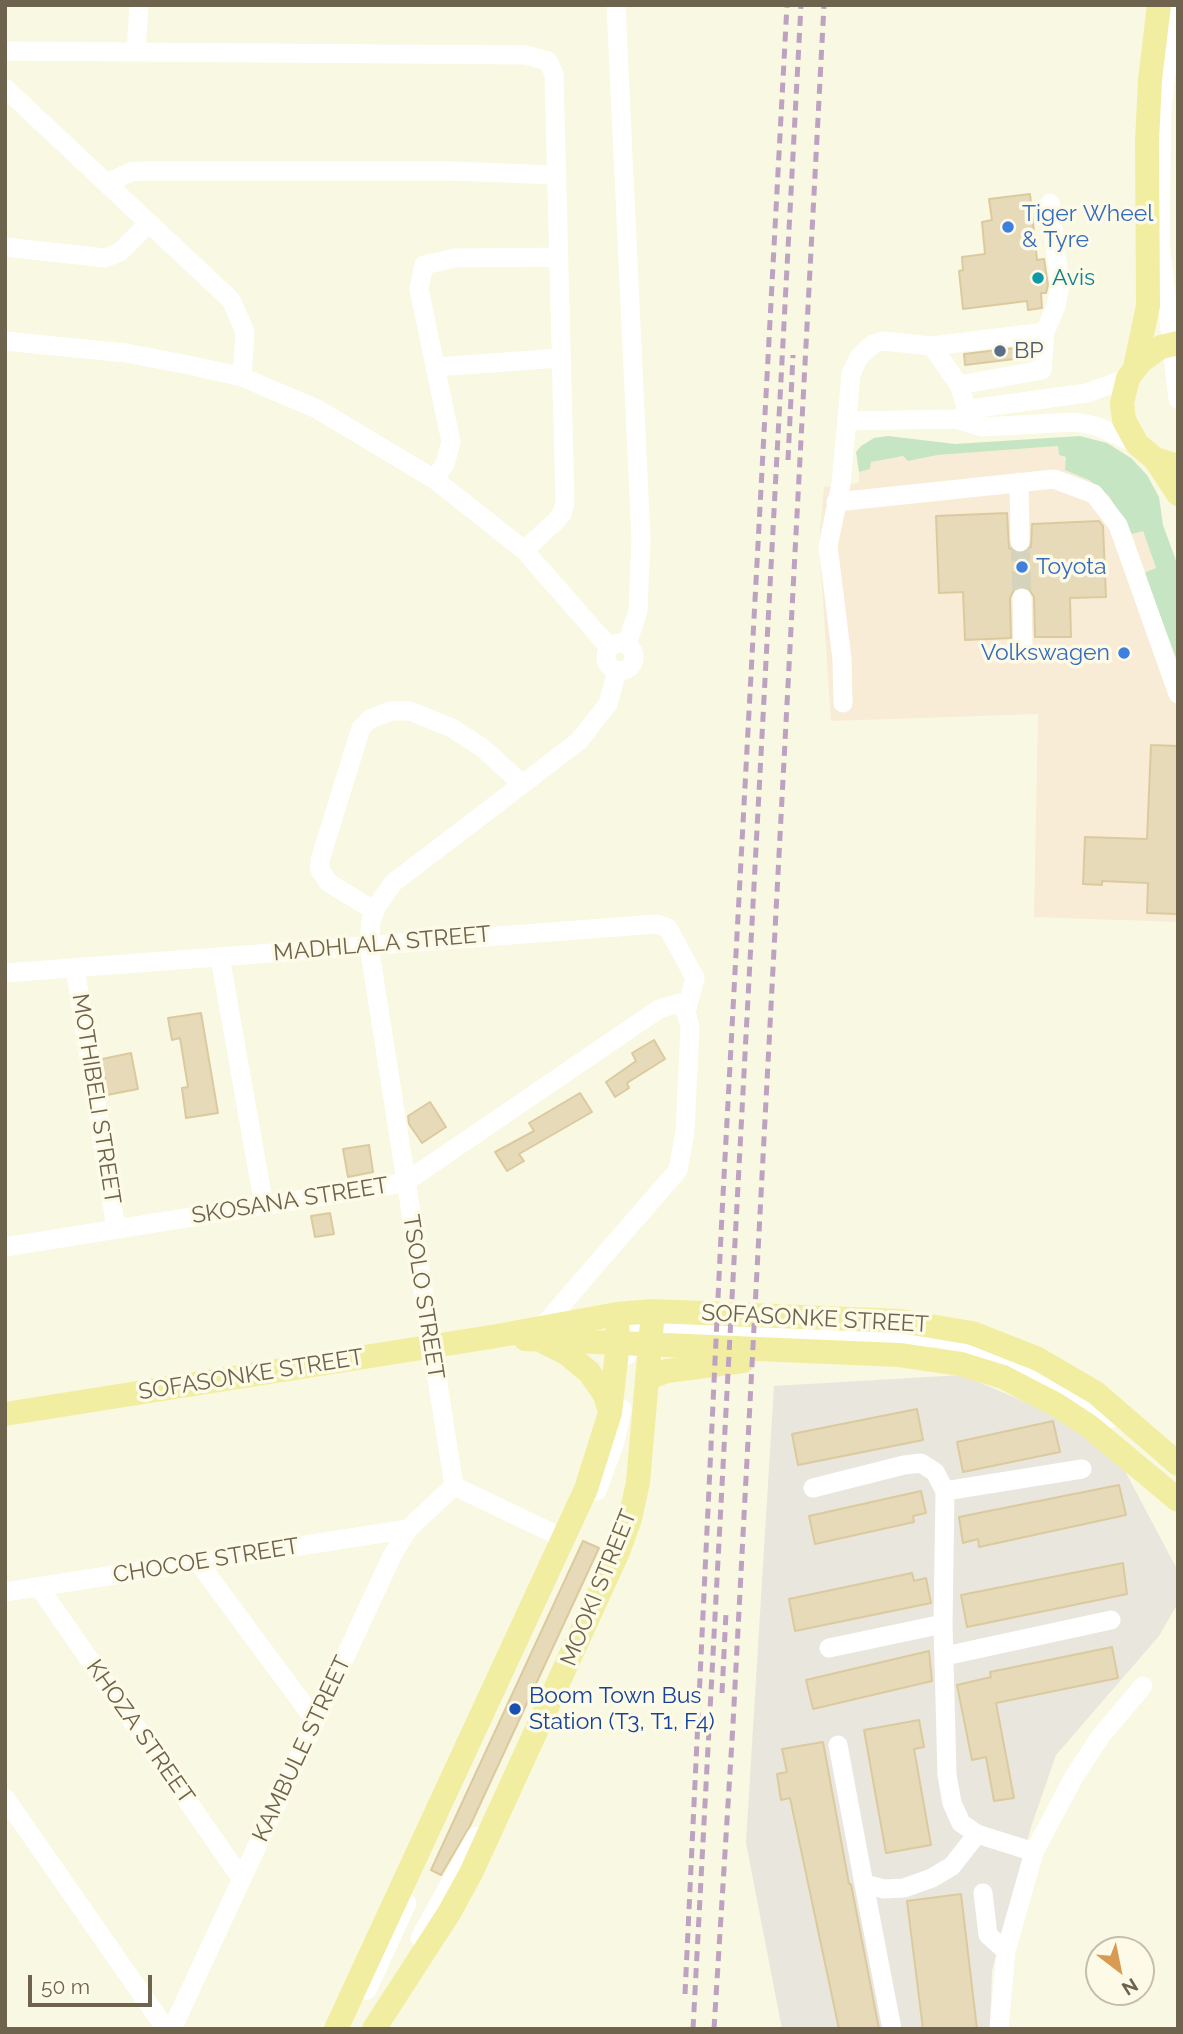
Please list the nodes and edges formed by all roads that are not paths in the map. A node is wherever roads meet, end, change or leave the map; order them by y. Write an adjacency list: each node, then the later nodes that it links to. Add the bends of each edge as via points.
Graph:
1 (139, 5): 6 (street)
2 (616, 5): 37 (street, via 641,539 638,611)
3 (1159, 5): 22 (main road, via 1148,117 1148,306)
4 (1174, 5): 18 (street, via 1162,109 1160,242)
5 (5, 51): 6 (street)
6 (136, 51): 9 (street, via 541,57 554,74)
7 (1178, 81): 15 (street, via 1172,183)
8 (5, 88): 10 (street)
9 (556, 175): 10 (street, via 131,172); 14 (street)
10 (107, 183): 12 (street)
11 (1050, 203): 16 (street, via 1060,285)
12 (149, 223): 13 (street, via 120,252 106,258); 23 (street, via 238,310 245,331)
13 (5, 247)
14 (557, 257): 20 (street); 21 (street, via 455,258 425,265 419,289)
15 (1178, 308)
16 (1045, 331): 19 (street); 24 (street, via 1042,370)
17 (5, 341): 23 (street, via 126,353)
18 (1174, 344): 22 (main road, via 1147,355); 25 (street)
19 (932, 346): 24 (street); 27 (street, via 894,340 873,344 859,357 852,374)
20 (560, 358): 21 (street); 34 (street, via 564,509)
21 (436, 367): 29 (street, via 451,442 445,464)
22 (1131, 372): 26 (street, via 1076,396 978,408); 28 (main road, via 1122,411 1127,429)
23 (242, 377): 29 (street, via 317,409)
24 (959, 385): 26 (street)
25 (1178, 399)
26 (966, 419): 27 (street); 28 (street, via 981,426 1075,422 1096,426)
27 (847, 421): 32 (street)
28 (1157, 456): 31 (main road)
29 (433, 479): 34 (street)
30 (1019, 482): 32 (street); 33 (street); 38 (street, via 1066,481 1094,494 1110,512 1124,539)
31 (1178, 494)
32 (836, 502): 39 (street, via 828,545)
33 (1020, 542)
34 (524, 550): 37 (street)
35 (1022, 598): 36 (street)
36 (1023, 644)
37 (618, 646): 40 (street, via 606,659 617,671 608,704 593,726)
38 (1178, 694)
39 (843, 703)
40 (522, 784): 41 (street, via 412,865 393,883); 41 (street, via 452,727 410,711 391,711 370,719 361,728 320,870 329,883)
41 (375, 911): 42 (street, TSOLO STREET)
42 (369, 946): 43 (street, MADHLALA STREET); 46 (street, MADHLALA STREET, via 642,924 668,928 695,978); 47 (street, TSOLO STREET)
43 (220, 957): 44 (street, MADHLALA STREET); 48 (street)
44 (75, 968): 45 (street, MADHLALA STREET); 49 (street, MOTHIBELI STREET)
45 (5, 973)
46 (686, 1012): 47 (street, SKOSANA STREET, via 678,1003 659,1009); 52 (street, MADHLALA STREET, via 690,1027 685,1132 678,1170)
47 (404, 1183): 48 (street, SKOSANA STREET); 55 (street, TSOLO STREET)
48 (264, 1206): 49 (street, SKOSANA STREET)
49 (116, 1229): 50 (street, SKOSANA STREET)
50 (5, 1247)
51 (617, 1314): 52 (main road, SOFASONKE STREET); 54 (main road, MOOKI STREET); 54 (main road, SOFASONKE STREET)
52 (542, 1333): 54 (main road, SOFASONKE STREET); 55 (main road, SOFASONKE STREET); 56 (main road, via 589,1372 605,1395)
53 (776, 1339): 54 (main road, SOFASONKE STREET); 54 (main road, SOFASONKE STREET); 58 (main road, SOFASONKE STREET, via 934,1325 1010,1346 1096,1393); 60 (street, via 939,1338 1011,1359 1094,1407); 63 (street, via 933,1348 1008,1369 1046,1386 1102,1423); 65 (main road, SOFASONKE STREET, via 819,1353 932,1359 1003,1377 1089,1426)
54 (652, 1342): 56 (main road, MOOKI STREET); 88 (street, MOOKI STREET, via 622,1407 600,1482); 89 (street, MOOKI STREET, via 636,1457 620,1521 475,1839); 90 (main road, MOOKI STREET, via 640,1471 630,1520 598,1600 471,1873)
55 (430, 1347): 57 (main road, SOFASONKE STREET); 61 (street, TSOLO STREET)
56 (610, 1413): 67 (main road, MOOKI STREET, via 593,1471)
57 (5, 1414)
58 (1178, 1464)
59 (1082, 1469): 64 (street)
60 (1178, 1477)
61 (454, 1486): 66 (street, KAMBULE STREET); 67 (street)
62 (813, 1488): 64 (street, via 921,1463 935,1472)
63 (1178, 1488)
64 (945, 1491): 72 (street)
65 (1178, 1500)
66 (408, 1529): 68 (street, CHOCOE STREET); 76 (street, KAMBULE STREET)
67 (563, 1538): 87 (main road, MOOKI STREET)
68 (198, 1562): 69 (street, CHOCOE STREET); 76 (street)
69 (39, 1587): 70 (street, CHOCOE STREET); 81 (street, KHOZA STREET)
70 (5, 1592)
71 (1111, 1620): 74 (street)
72 (943, 1624): 73 (street); 74 (street)
73 (830, 1648)
74 (945, 1656): 79 (street, via 947,1775 952,1803 961,1823)
75 (1143, 1686): 80 (street, via 1100,1737)
76 (315, 1720): 81 (street, KAMBULE STREET)
77 (838, 1745): 82 (street)
78 (5, 1798): 85 (street)
79 (977, 1834): 80 (street); 82 (street, via 951,1866 932,1878 904,1888)
80 (1034, 1852): 84 (street)
81 (241, 1878): 86 (street, KAMBULE STREET)
82 (864, 1884): 91 (street)
83 (983, 1893): 84 (street, via 988,1935)
84 (1006, 1951): 92 (street)
85 (166, 2029)
86 (172, 2029)
87 (336, 2029)
88 (348, 2029)
89 (365, 2029)
90 (374, 2029)
91 (892, 2029)
92 (999, 2029)

